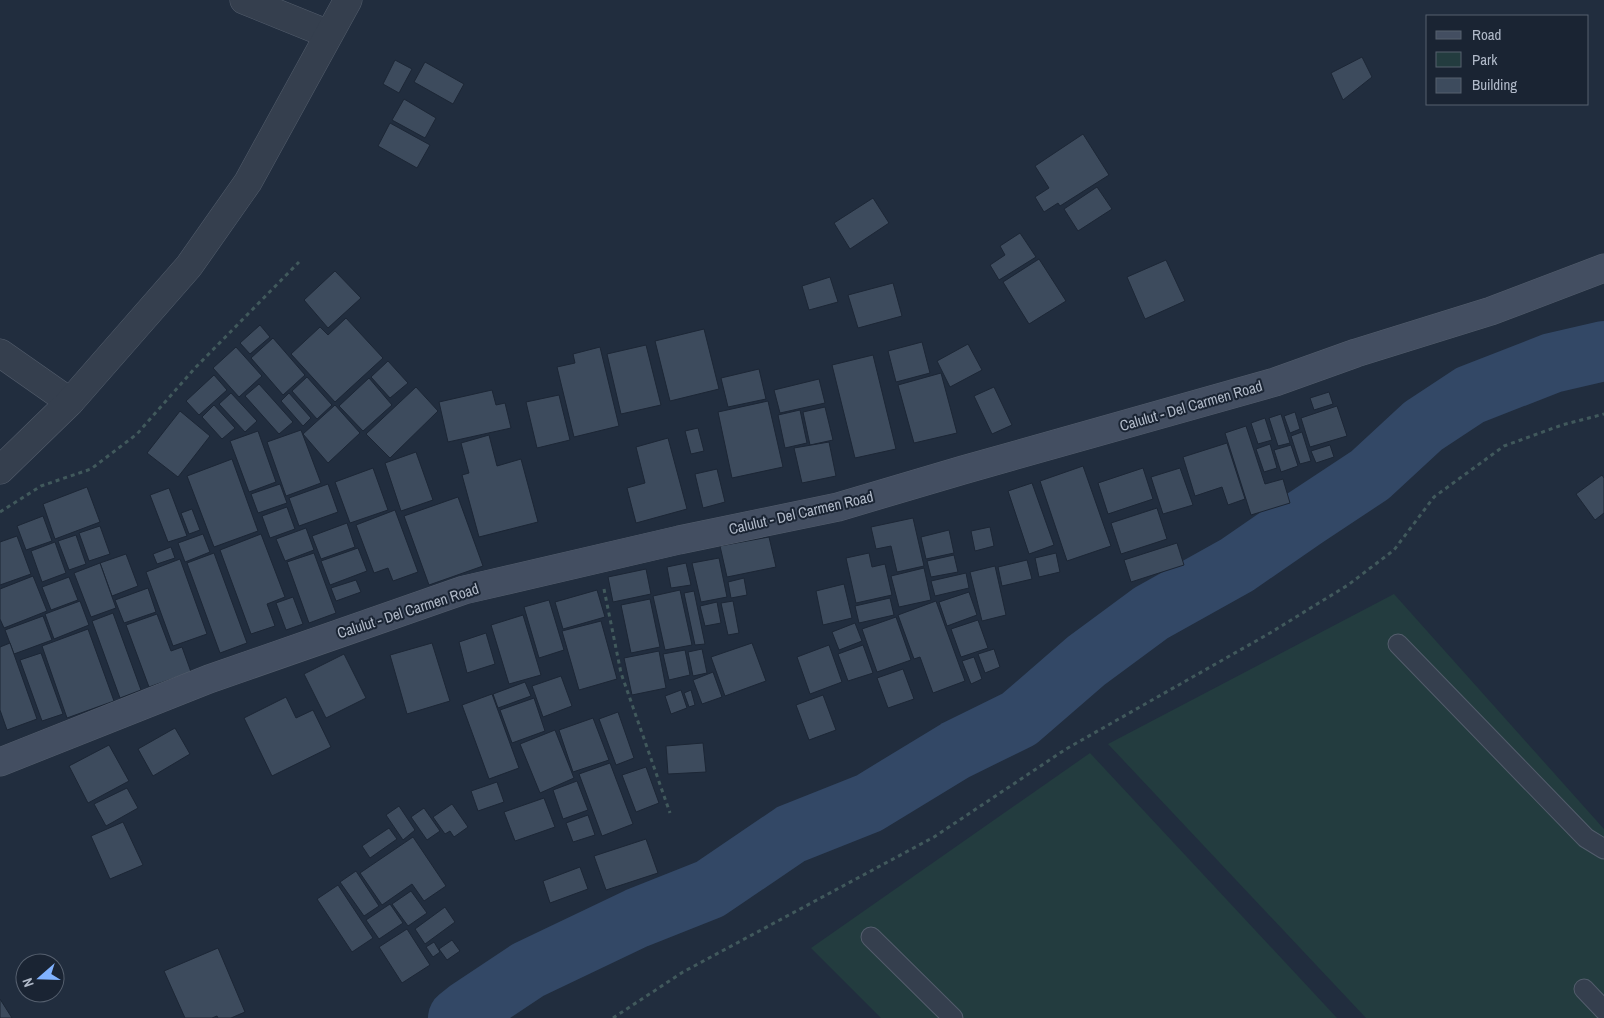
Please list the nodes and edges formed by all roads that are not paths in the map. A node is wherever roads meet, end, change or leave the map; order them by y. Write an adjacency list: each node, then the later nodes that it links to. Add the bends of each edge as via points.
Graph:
1 (244, 0): 3 (street)
2 (348, 0): 3 (street)
3 (328, 34): 6 (street, via 248,182 195,258)
4 (1604, 268): 9 (main road, Calulut - Del Carmen Road, via 1491,311 1276,382 838,507 464,590 209,679)
5 (0, 353): 6 (street)
6 (70, 402): 7 (street)
7 (0, 470)
8 (1398, 644): 10 (lane, via 1586,838)
9 (0, 762)
10 (1604, 849)
11 (871, 937): 14 (lane)
12 (1584, 988): 13 (lane)
13 (1604, 1010)
14 (953, 1018)

